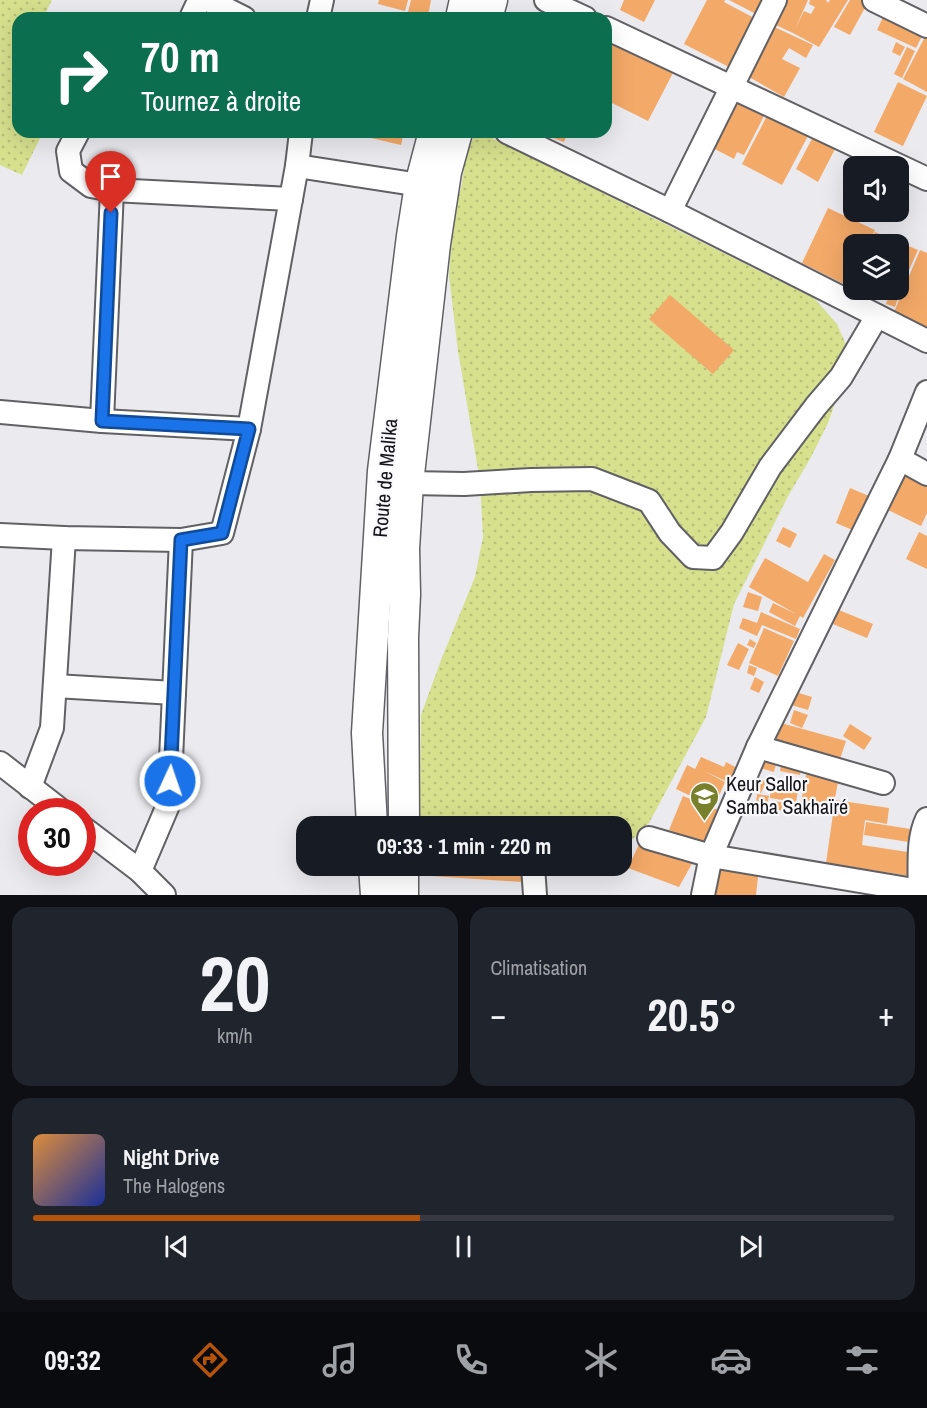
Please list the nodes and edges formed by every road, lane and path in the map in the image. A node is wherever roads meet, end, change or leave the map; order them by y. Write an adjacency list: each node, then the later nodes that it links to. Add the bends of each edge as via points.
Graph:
1 (206, 0): 5 (street, via 198,3); 6 (street)
2 (546, 0): 7 (street)
3 (775, 0): 10 (street)
4 (874, 0): 8 (street)
5 (193, 12)
6 (234, 12)
7 (572, 12)
8 (927, 26)
9 (612, 31): 10 (street)
10 (733, 87): 17 (street); 21 (street)
11 (75, 138): 19 (street, via 68,151 71,171 91,186)
12 (299, 138): 16 (street)
13 (432, 138): 18 (main road, Route de Malika)
14 (456, 138): 30 (main road, Route de Malika, via 435,244)
15 (519, 138): 21 (street)
16 (297, 165): 18 (street); 20 (street)
17 (927, 179)
18 (420, 185): 41 (main road, Route de Malika, via 383,471 367,733)
19 (112, 190): 20 (street); 26 (street)
20 (291, 199): 27 (street)
21 (670, 211): 22 (street)
22 (877, 316): 23 (street); 30 (street, via 841,377 770,467 713,558 693,557 670,533 649,501 592,479)
23 (927, 341)
24 (927, 392): 28 (street)
25 (0, 411): 26 (street)
26 (102, 421): 27 (street)
27 (249, 429): 33 (street, via 222,533)
28 (900, 459): 29 (street); 36 (street)
29 (927, 474)
30 (408, 483): 42 (main road, Route de Malika, via 404,549)
31 (0, 535): 32 (street)
32 (64, 538): 33 (street); 34 (street)
33 (181, 540): 35 (street)
34 (55, 686): 35 (street); 39 (street, via 52,728)
35 (174, 693): 47 (street, via 169,803)
36 (758, 747): 38 (street); 46 (street)
37 (0, 763): 39 (street)
38 (884, 783)
39 (30, 787): 40 (street)
40 (45, 798)
41 (371, 816)
42 (404, 816)
43 (927, 819): 51 (street, via 920,841)
44 (96, 838): 47 (street)
45 (649, 838): 46 (street)
46 (711, 856): 51 (street); 56 (street)
47 (140, 871): 52 (street)
48 (375, 876): 53 (main road)
49 (403, 876): 54 (main road)
50 (534, 876): 55 (street)
51 (921, 887)
52 (164, 895)
53 (376, 895)
54 (403, 895)
55 (535, 895)
56 (703, 895)

